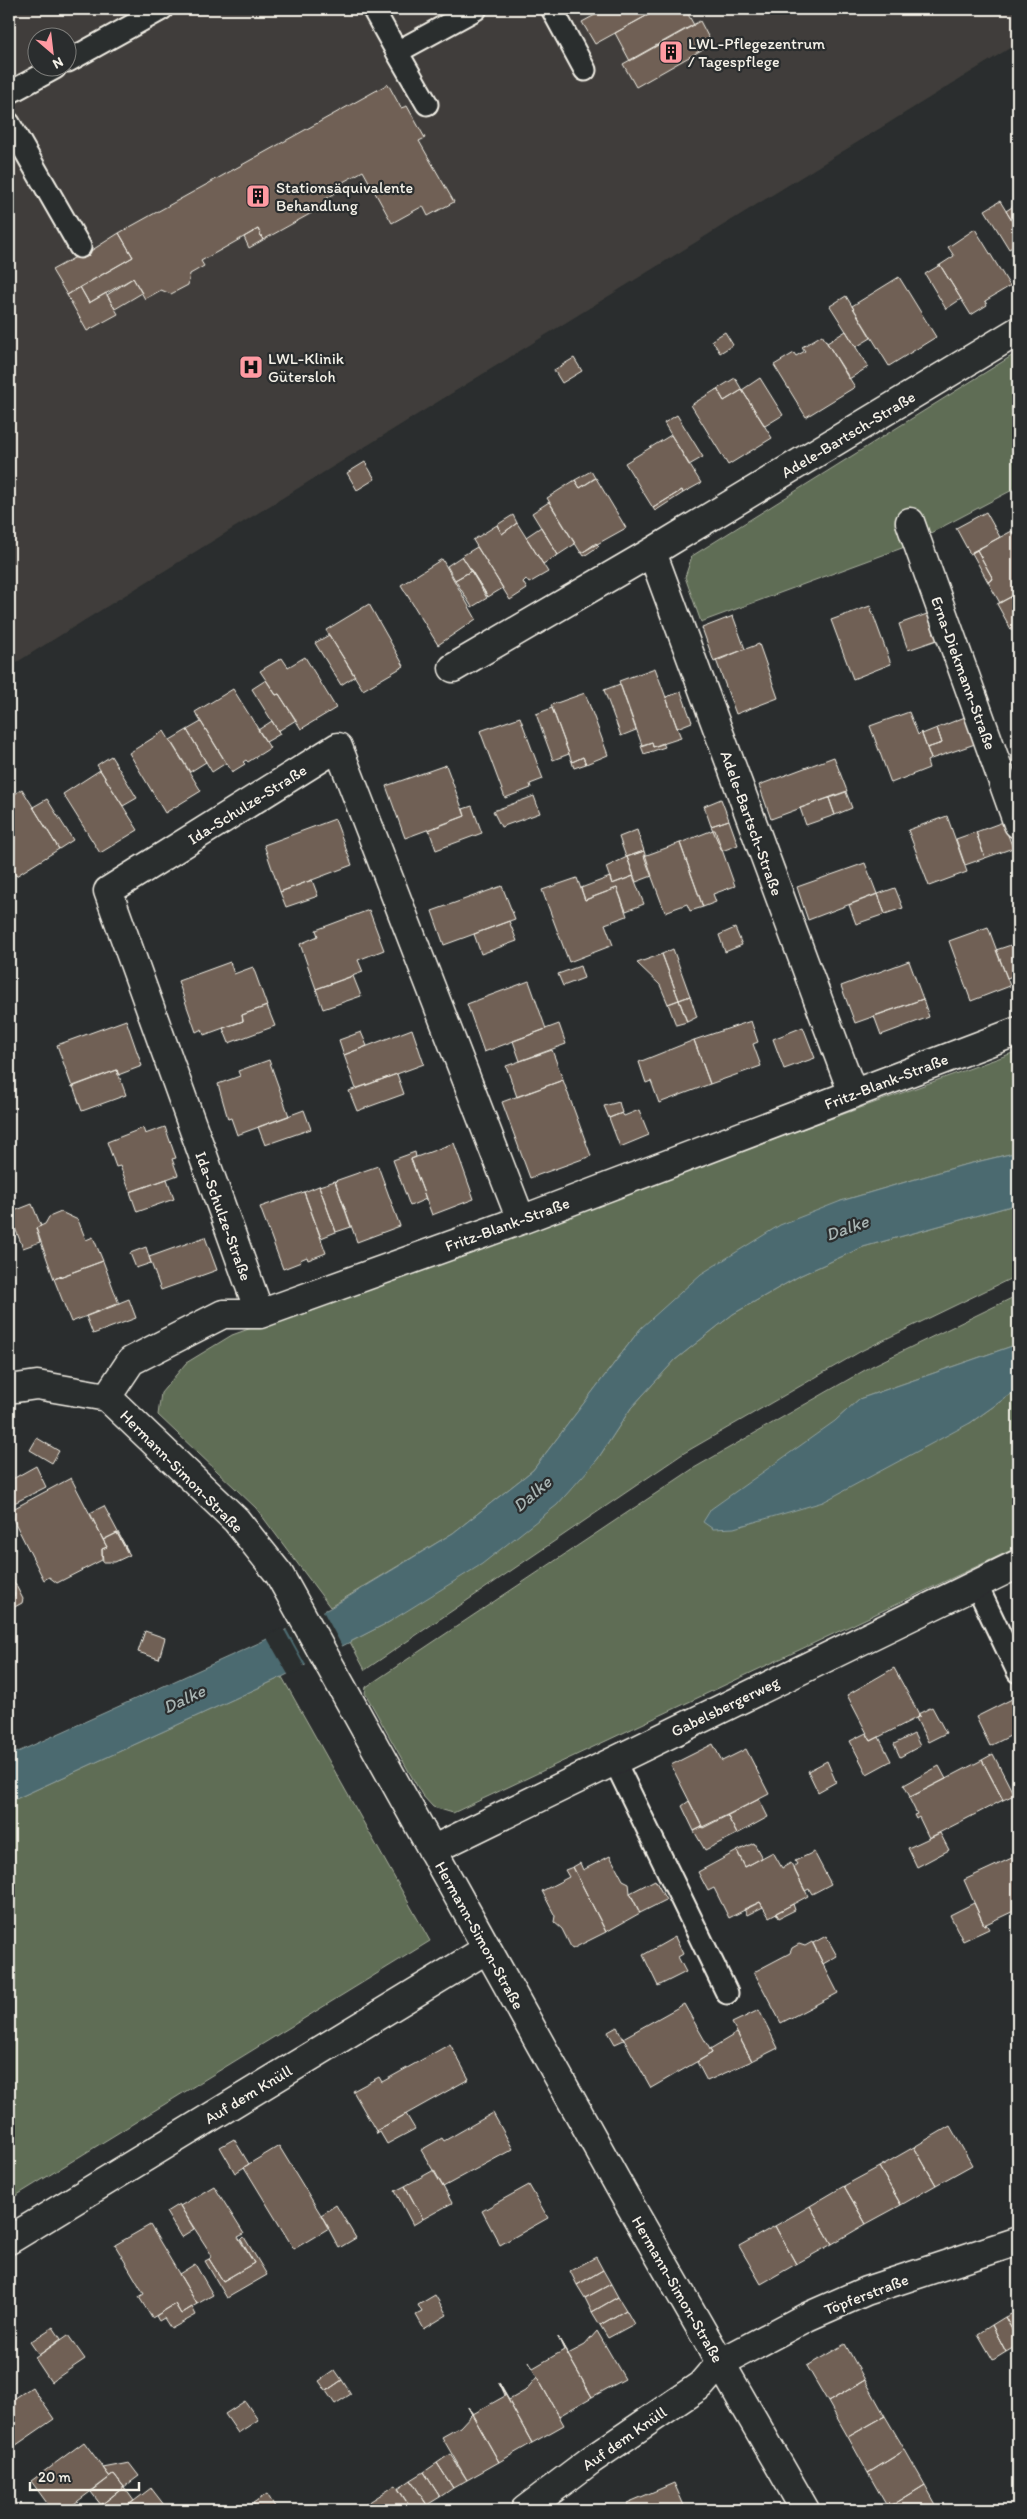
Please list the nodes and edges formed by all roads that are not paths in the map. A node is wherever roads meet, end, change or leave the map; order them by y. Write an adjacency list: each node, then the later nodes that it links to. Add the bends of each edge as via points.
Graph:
1 (162, 9): 6 (lane)
2 (373, 9): 5 (lane)
3 (476, 9): 5 (lane)
4 (552, 9): 7 (lane)
5 (397, 52): 10 (lane)
6 (78, 55)
7 (585, 70)
8 (37, 78): 9 (lane)
9 (9, 93)
10 (427, 104)
11 (9, 123): 12 (lane)
12 (80, 247)
13 (1018, 331): 15 (street, Adele-Bartsch-Straße)
14 (910, 522): 17 (street, Erna-Diekmann-Straße)
15 (652, 552): 16 (street, Adele-Bartsch-Straße); 19 (street, Adele-Bartsch-Straße)
16 (453, 668)
17 (1018, 824)
18 (1018, 1031): 19 (street, Fritz-Blank-Straße)
19 (852, 1094): 20 (street, Fritz-Blank-Straße)
20 (521, 1220): 21 (street, Fritz-Blank-Straße); 21 (street, Ida-Schulze-Straße, via 338,747 108,890)
21 (260, 1314): 23 (street, Fritz-Blank-Straße, via 224,1314 131,1361)
22 (9, 1389): 23 (street, via 37,1385)
23 (107, 1397): 28 (street, Hermann-Simon-Straße, via 236,1520 279,1574)
24 (1018, 1564): 25 (street, Gabelsbergerweg)
25 (976, 1584): 26 (lane); 27 (street, Gabelsbergerweg)
26 (1018, 1672)
27 (614, 1760): 28 (street, Gabelsbergerweg); 30 (lane)
28 (432, 1850): 29 (street, Hermann-Simon-Straße)
29 (487, 1949): 31 (street, Auf dem Knüll); 33 (street, Hermann-Simon-Straße)
30 (727, 1993)
31 (9, 2240)
32 (1018, 2241): 33 (street, Töpferstraße, via 866,2291 807,2317)
33 (720, 2363): 34 (street, Auf dem Knüll, via 701,2385 591,2460); 35 (street, Hermann-Simon-Straße)
34 (525, 2510)
35 (805, 2510)

